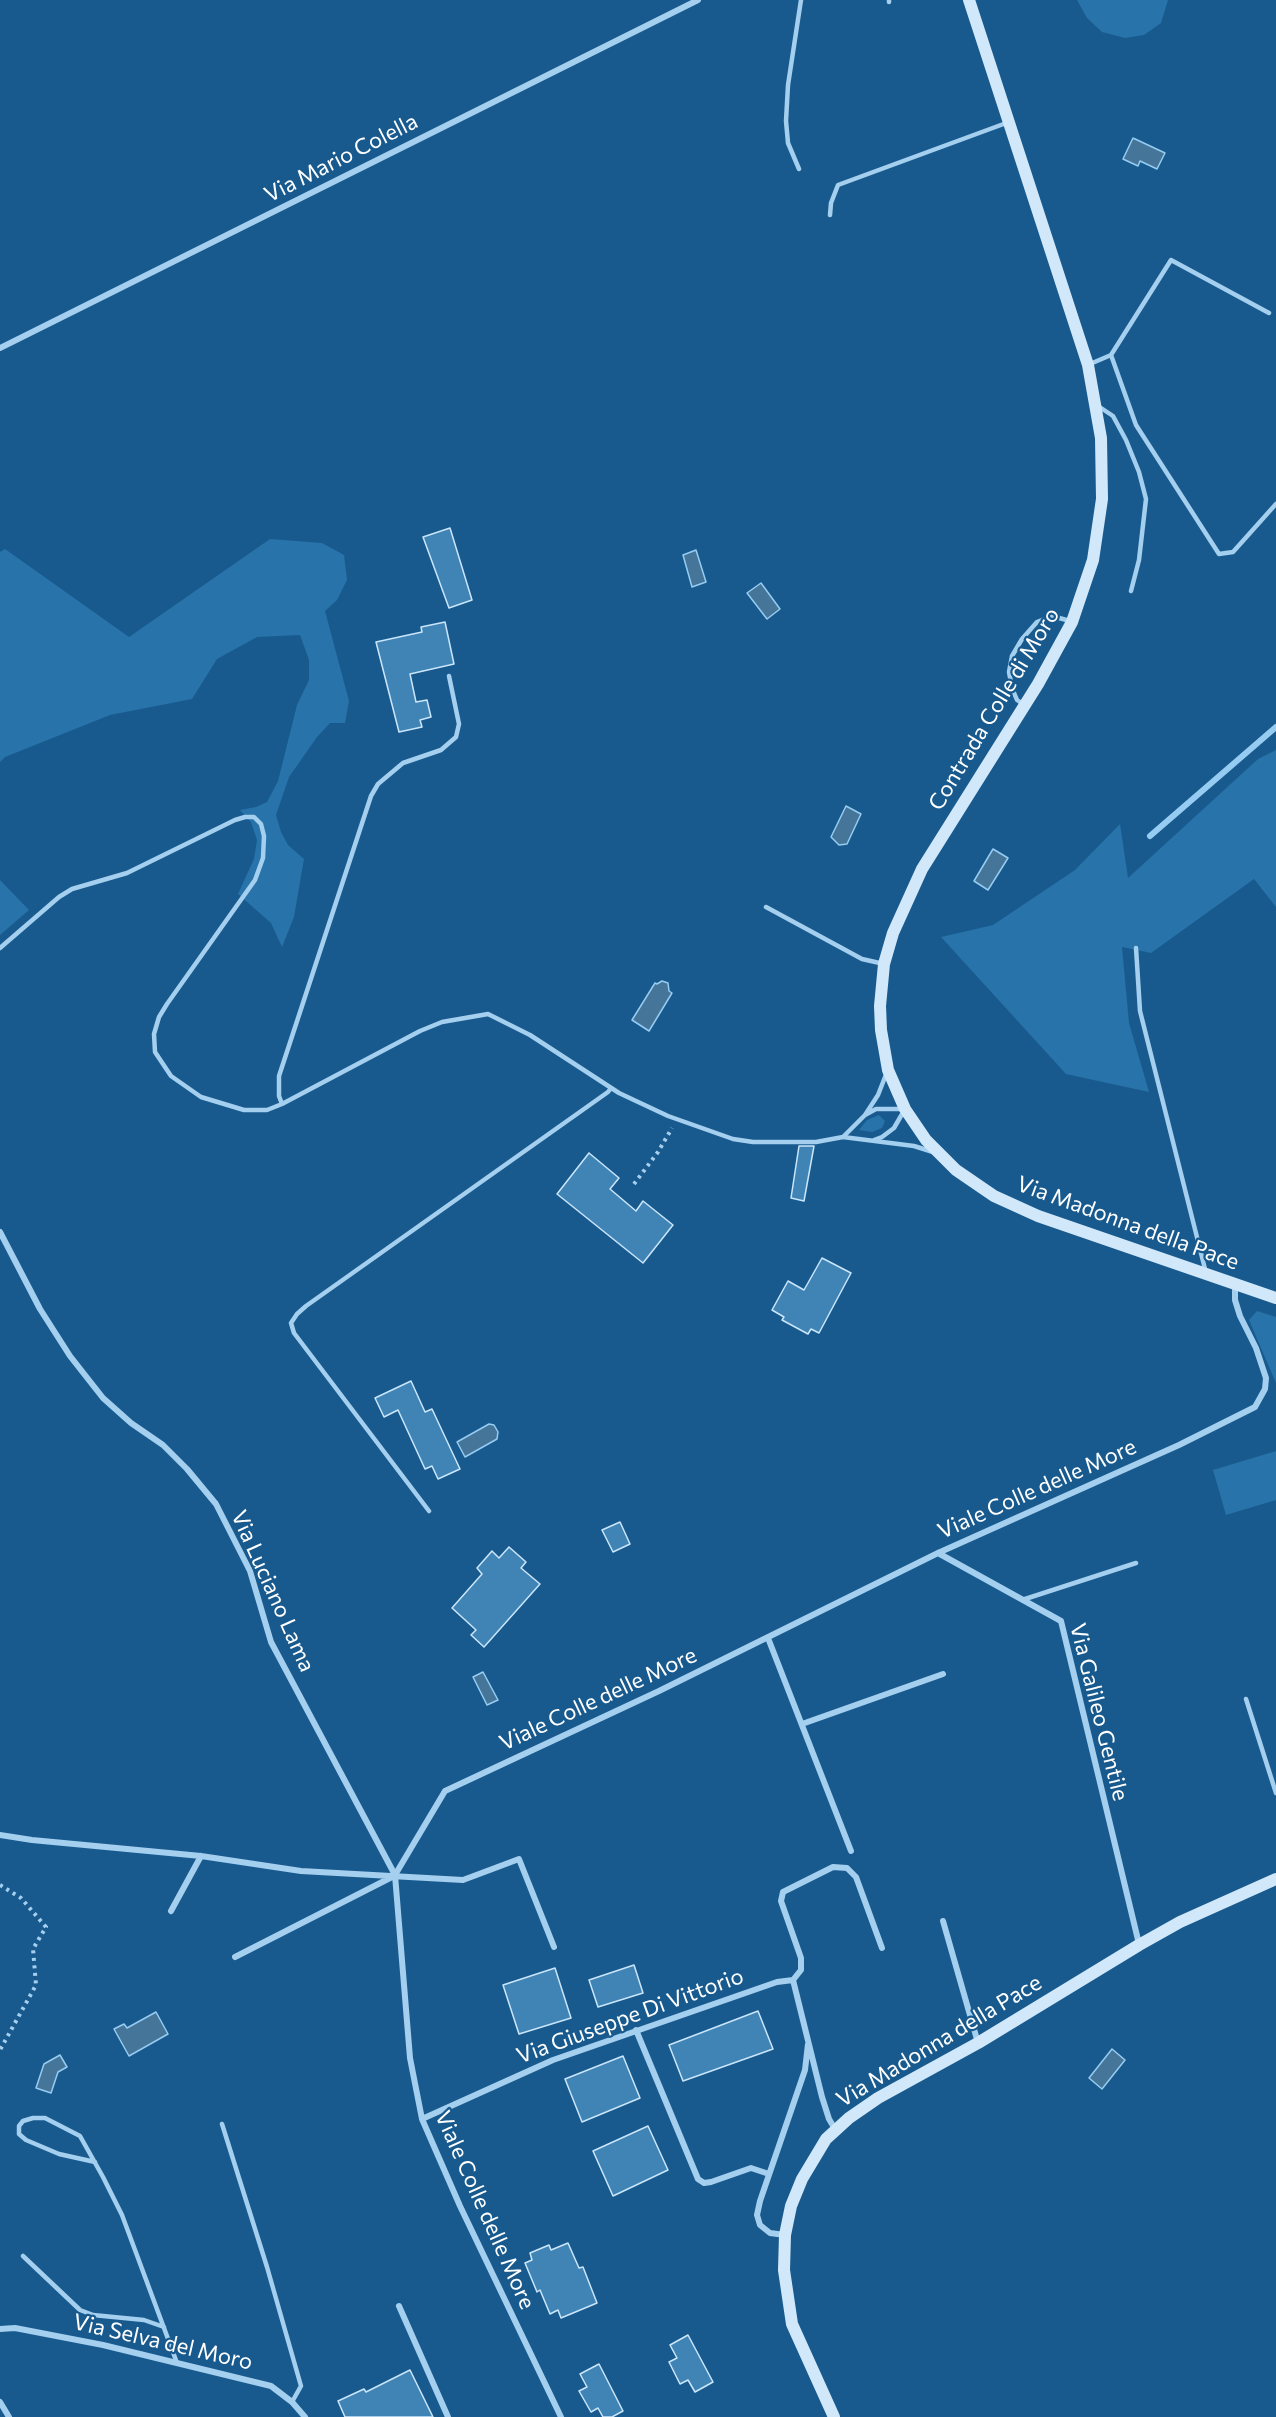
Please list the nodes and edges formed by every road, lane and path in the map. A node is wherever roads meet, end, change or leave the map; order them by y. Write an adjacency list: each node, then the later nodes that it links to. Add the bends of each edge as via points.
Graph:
1 (698, 0): 8 (street, Via Mario Colella)
2 (801, 0): 5 (lane, via 786,121)
3 (969, 0): 4 (main road, Contrada Colle di Moro)
4 (1009, 122): 6 (lane, via 838,185); 10 (main road, Contrada Colle di Moro)
5 (799, 169)
6 (831, 215)
7 (1269, 313): 9 (lane, via 1171,260)
8 (0, 348)
9 (1112, 355): 10 (lane); 12 (lane, via 1136,425 1219,554 1233,552)
10 (1088, 365): 11 (main road, Contrada Colle di Moro)
11 (1095, 405): 13 (lane, via 1113,416 1139,472 1146,499); 14 (main road, Contrada Colle di Moro, via 1101,438 1099,530 1084,592)
12 (1276, 504)
13 (1131, 591)
14 (1072, 622): 16 (main road, Contrada Colle di Moro); 16 (lane, via 1052,616 1037,622 1012,656 1012,688 1017,700)
15 (449, 676): 24 (lane, via 459,724 456,737 441,750 403,763 378,784 371,796 279,1076)
16 (1025, 705): 20 (main road, Contrada Colle di Moro, via 922,869 893,933)
17 (766, 907): 20 (lane, via 862,959)
18 (0, 948): 24 (lane, via 72,889 127,873 235,820 254,817 264,836 263,858 255,880 159,1017 154,1034 155,1052 171,1076 201,1097 244,1110 267,1110)
19 (1136, 948): 34 (lane, via 1140,1011)
20 (884, 964): 21 (main road, Contrada Colle di Moro)
21 (881, 1030): 22 (main road, Via Madonna della Pace)
22 (888, 1070): 25 (main road, Via Madonna della Pace); 26 (lane)
23 (611, 1088): 24 (lane, via 530,1035 501,1019 482,1014 420,1031); 27 (lane); 37 (lane, via 306,1306 291,1323 294,1334)
24 (282, 1104)
25 (905, 1109): 26 (lane, via 876,1109); 29 (lane, via 894,1128); 30 (main road, Via Madonna della Pace)
26 (865, 1115): 28 (lane)
27 (676, 1119): 28 (lane, via 732,1139 753,1142 816,1142); 31 (path)
28 (843, 1137): 29 (lane)
29 (872, 1141): 30 (lane)
30 (937, 1153): 34 (main road, Via Madonna della Pace, via 976,1185 1015,1206)
31 (634, 1184)
32 (0, 1233): 33 (street, Via Luciano Lama)
33 (3, 1249): 49 (street, Via Luciano Lama, via 70,1356 103,1398 163,1445 216,1504 250,1571 271,1642)
34 (1206, 1274): 35 (main road, Via Madonna della Pace)
35 (1235, 1284): 36 (main road, Via Madonna della Pace); 38 (street, Viale Colle delle More, via 1240,1316 1266,1378 1265,1389 1254,1407 1179,1445)
36 (1276, 1298)
37 (429, 1511)
38 (938, 1553): 40 (street, Via Galileo Gentile); 41 (street, Viale Colle delle More)
39 (1136, 1563): 40 (lane)
40 (1022, 1600): 54 (street, Via Galileo Gentile, via 1061,1621)
41 (768, 1638): 44 (street); 49 (street, Viale Colle delle More, via 445,1791)
42 (943, 1674): 44 (street)
43 (1246, 1699): 45 (lane)
44 (802, 1724): 47 (street)
45 (1276, 1793)
46 (0, 1835): 48 (street)
47 (851, 1851)
48 (201, 1856): 49 (street, via 339,1875); 52 (street)
49 (395, 1875): 55 (street, via 463,1880 519,1859); 57 (street); 63 (street, Viale Colle delle More, via 410,2058)
50 (1276, 1879): 54 (main road, Via Madonna della Pace, via 1180,1922)
51 (0, 1885): 62 (path, via 21,1898 46,1927 33,1949 36,1985)
52 (171, 1911)
53 (943, 1921): 60 (street)
54 (1139, 1946): 60 (main road, Via Madonna della Pace)
55 (554, 1947)
56 (882, 1948): 58 (street, via 856,1877 847,1868 833,1867 783,1892 781,1901 801,1958 801,1970)
57 (235, 1957)
58 (793, 1980): 59 (street, Via Giuseppe Di Vittorio); 61 (street)
59 (636, 2030): 63 (street, Via Giuseppe Di Vittorio, via 554,2060); 67 (street, via 699,2179 711,2182 751,2168)
60 (978, 2043): 65 (main road, Via Madonna della Pace, via 878,2098)
61 (808, 2044): 65 (street); 67 (street, via 805,2070)
62 (0, 2050)
63 (422, 2119): 79 (street, Viale Colle delle More)
64 (222, 2124): 75 (lane, via 301,2386)
65 (835, 2129): 68 (main road, Via Madonna della Pace, via 802,2179)
66 (95, 2162): 66 (lane, via 80,2136 61,2125 33,2118 19,2126 19,2134 26,2140 59,2154); 71 (lane, via 122,2215)
67 (769, 2174): 68 (street, via 757,2215 760,2225 770,2234)
68 (785, 2235): 80 (main road, Via Madonna della Pace, via 784,2278 792,2324)
69 (22, 2256): 71 (lane, via 80,2310 93,2316 144,2320)
70 (399, 2306): 78 (street)
71 (164, 2327): 73 (lane)
72 (0, 2329): 73 (street, Via Selva del Moro, via 15,2328)
73 (177, 2363): 75 (street, Via Selva del Moro, via 271,2386)
74 (0, 2402): 76 (street)
75 (292, 2402): 77 (street, Via Selva del Moro)
76 (9, 2417)
77 (305, 2417)
78 (448, 2417)
79 (561, 2417)
80 (834, 2417)

